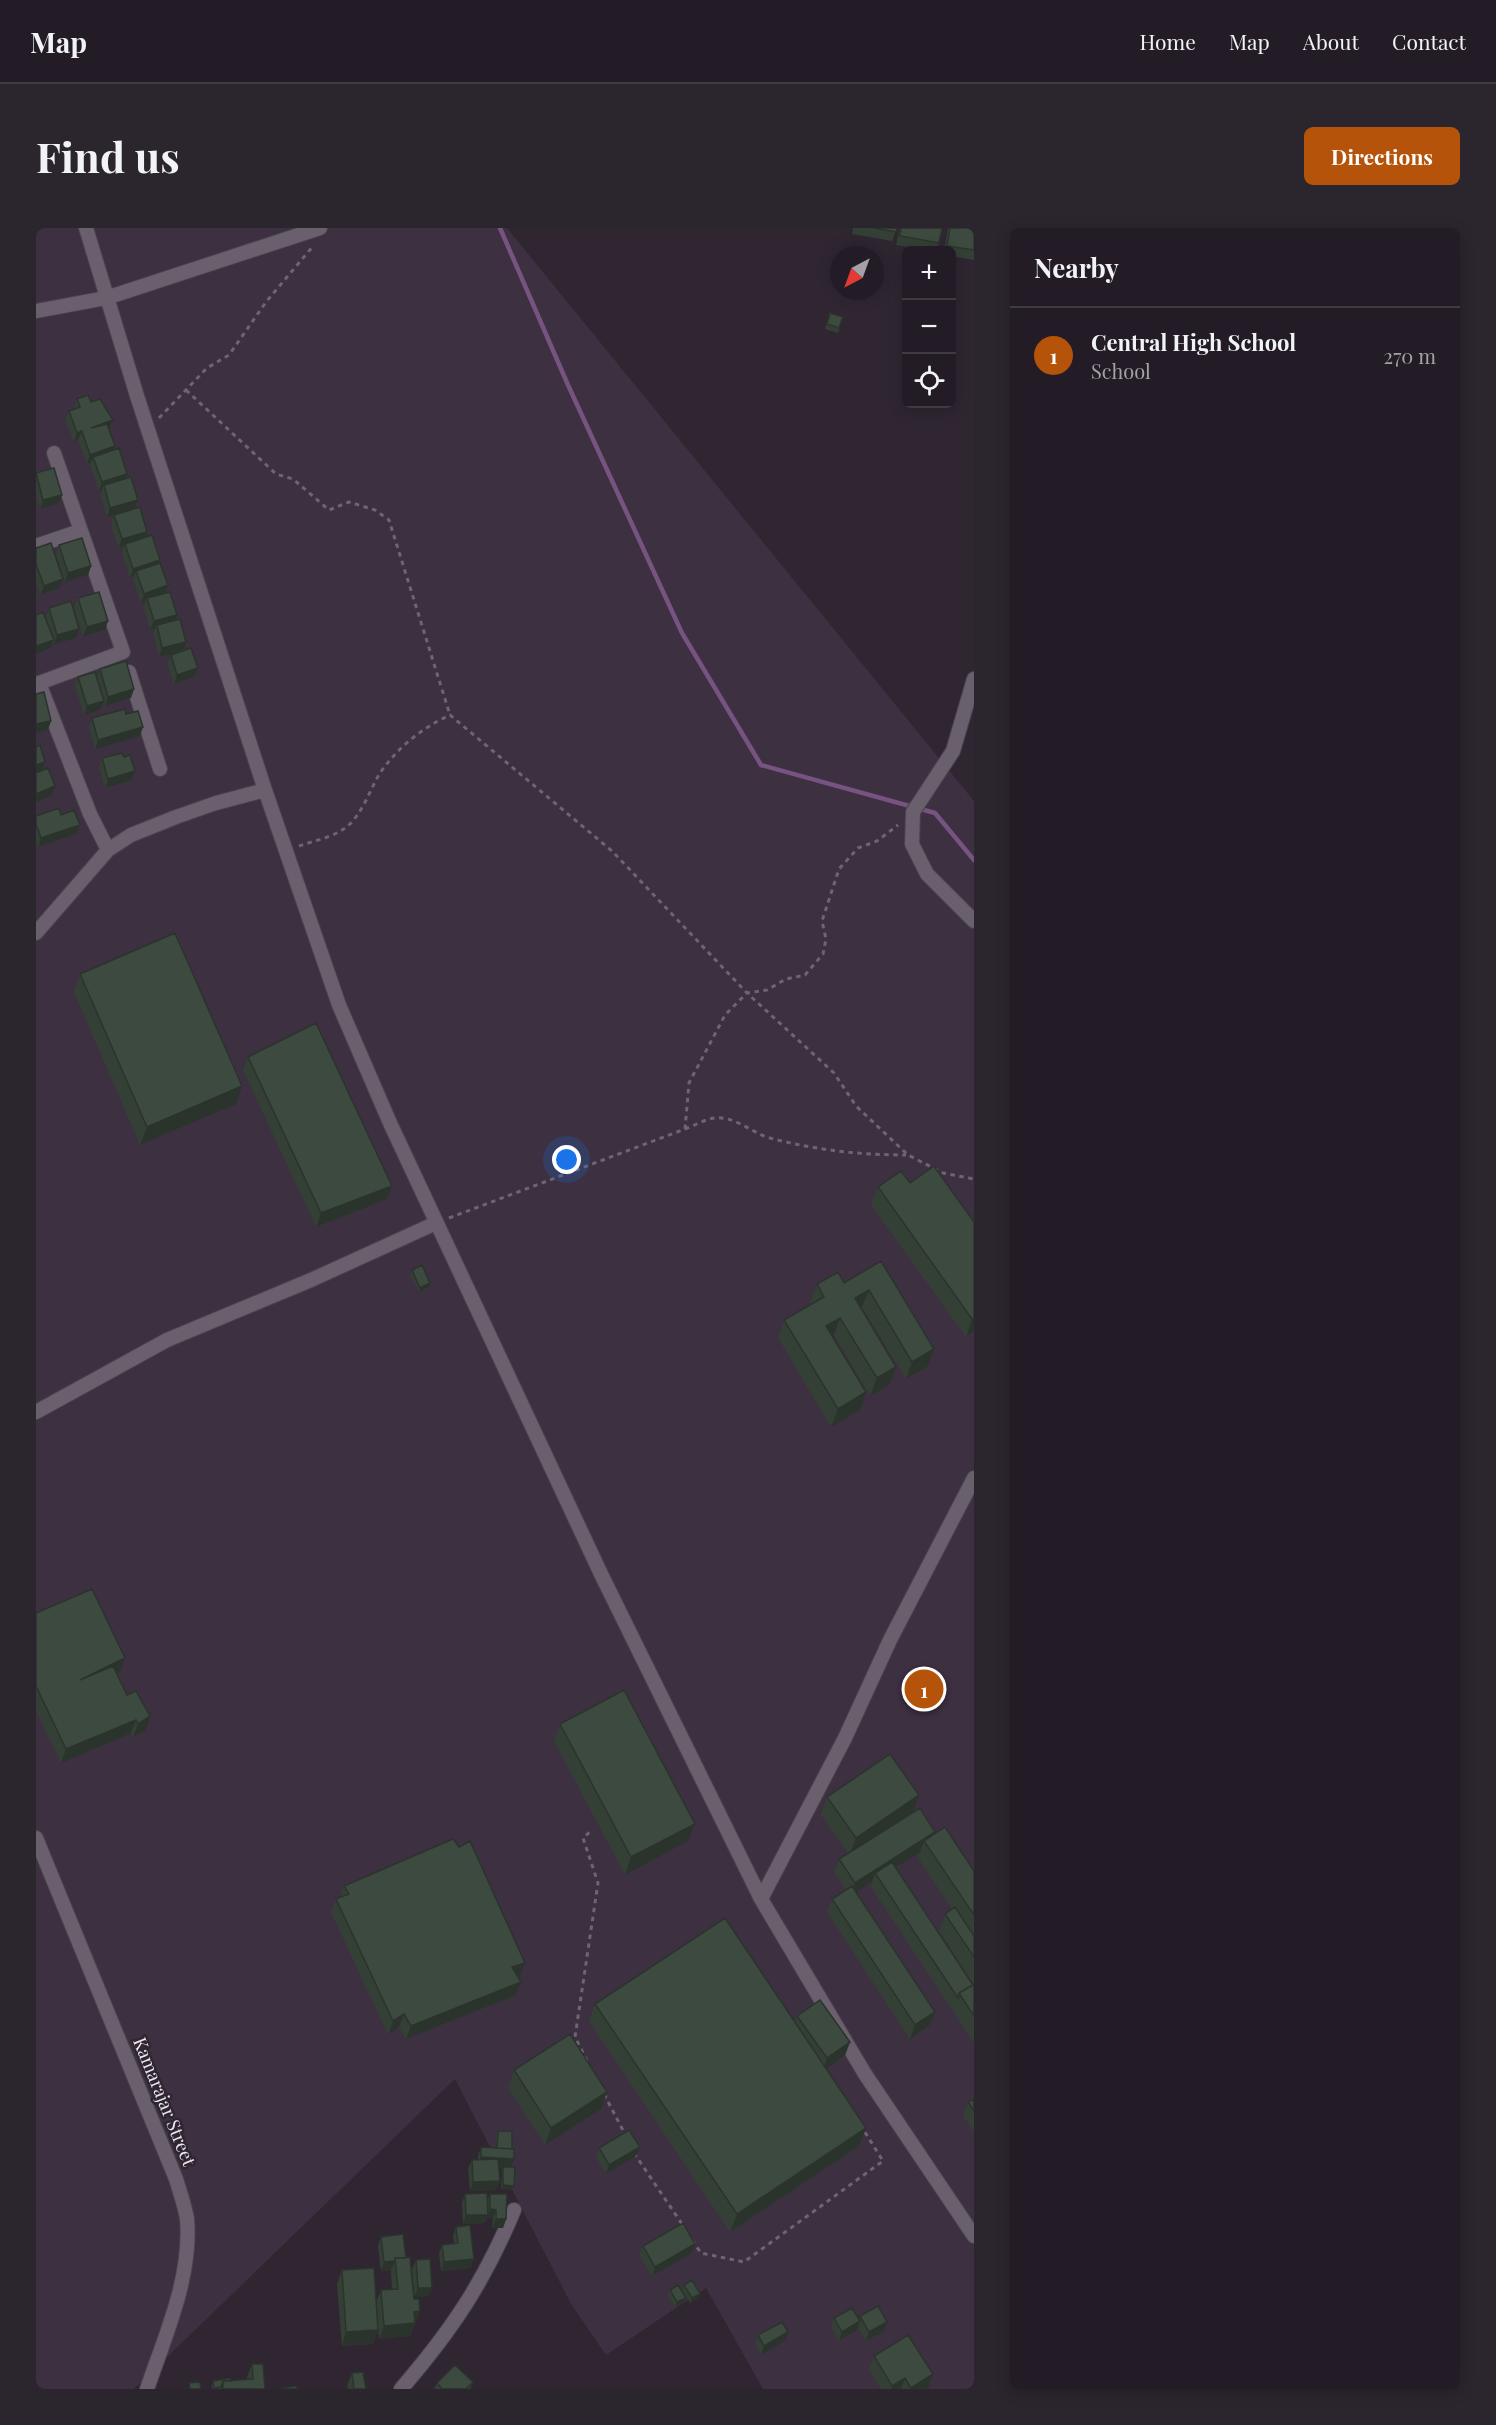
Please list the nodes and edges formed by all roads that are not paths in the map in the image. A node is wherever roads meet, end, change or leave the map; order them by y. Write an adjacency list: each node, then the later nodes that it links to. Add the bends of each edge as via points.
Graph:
1 (86, 228): 3 (street)
2 (320, 232): 3 (street)
3 (106, 298): 4 (street); 12 (street)
4 (36, 311)
5 (54, 453): 6 (street)
6 (80, 531): 7 (street); 8 (street)
7 (36, 546)
8 (123, 652): 10 (street); 11 (street)
9 (974, 679): 14 (street, via 953,752 913,812 912,844 927,874)
10 (37, 684): 13 (street)
11 (160, 769)
12 (265, 790): 13 (street, via 176,817 131,835); 16 (street, via 339,1005)
13 (108, 850): 15 (street)
14 (974, 921)
15 (36, 933)
16 (436, 1223): 17 (street, via 167,1340); 20 (street, via 601,1574)
17 (36, 1412)
18 (974, 1478): 20 (street)
19 (36, 1838): 23 (street, Kamarajar Street, via 176,2179 187,2218 183,2274)
20 (761, 1899): 22 (street, via 866,2074)
21 (514, 2210): 24 (street, via 475,2292)
22 (974, 2236)
23 (147, 2389)
24 (401, 2389)

